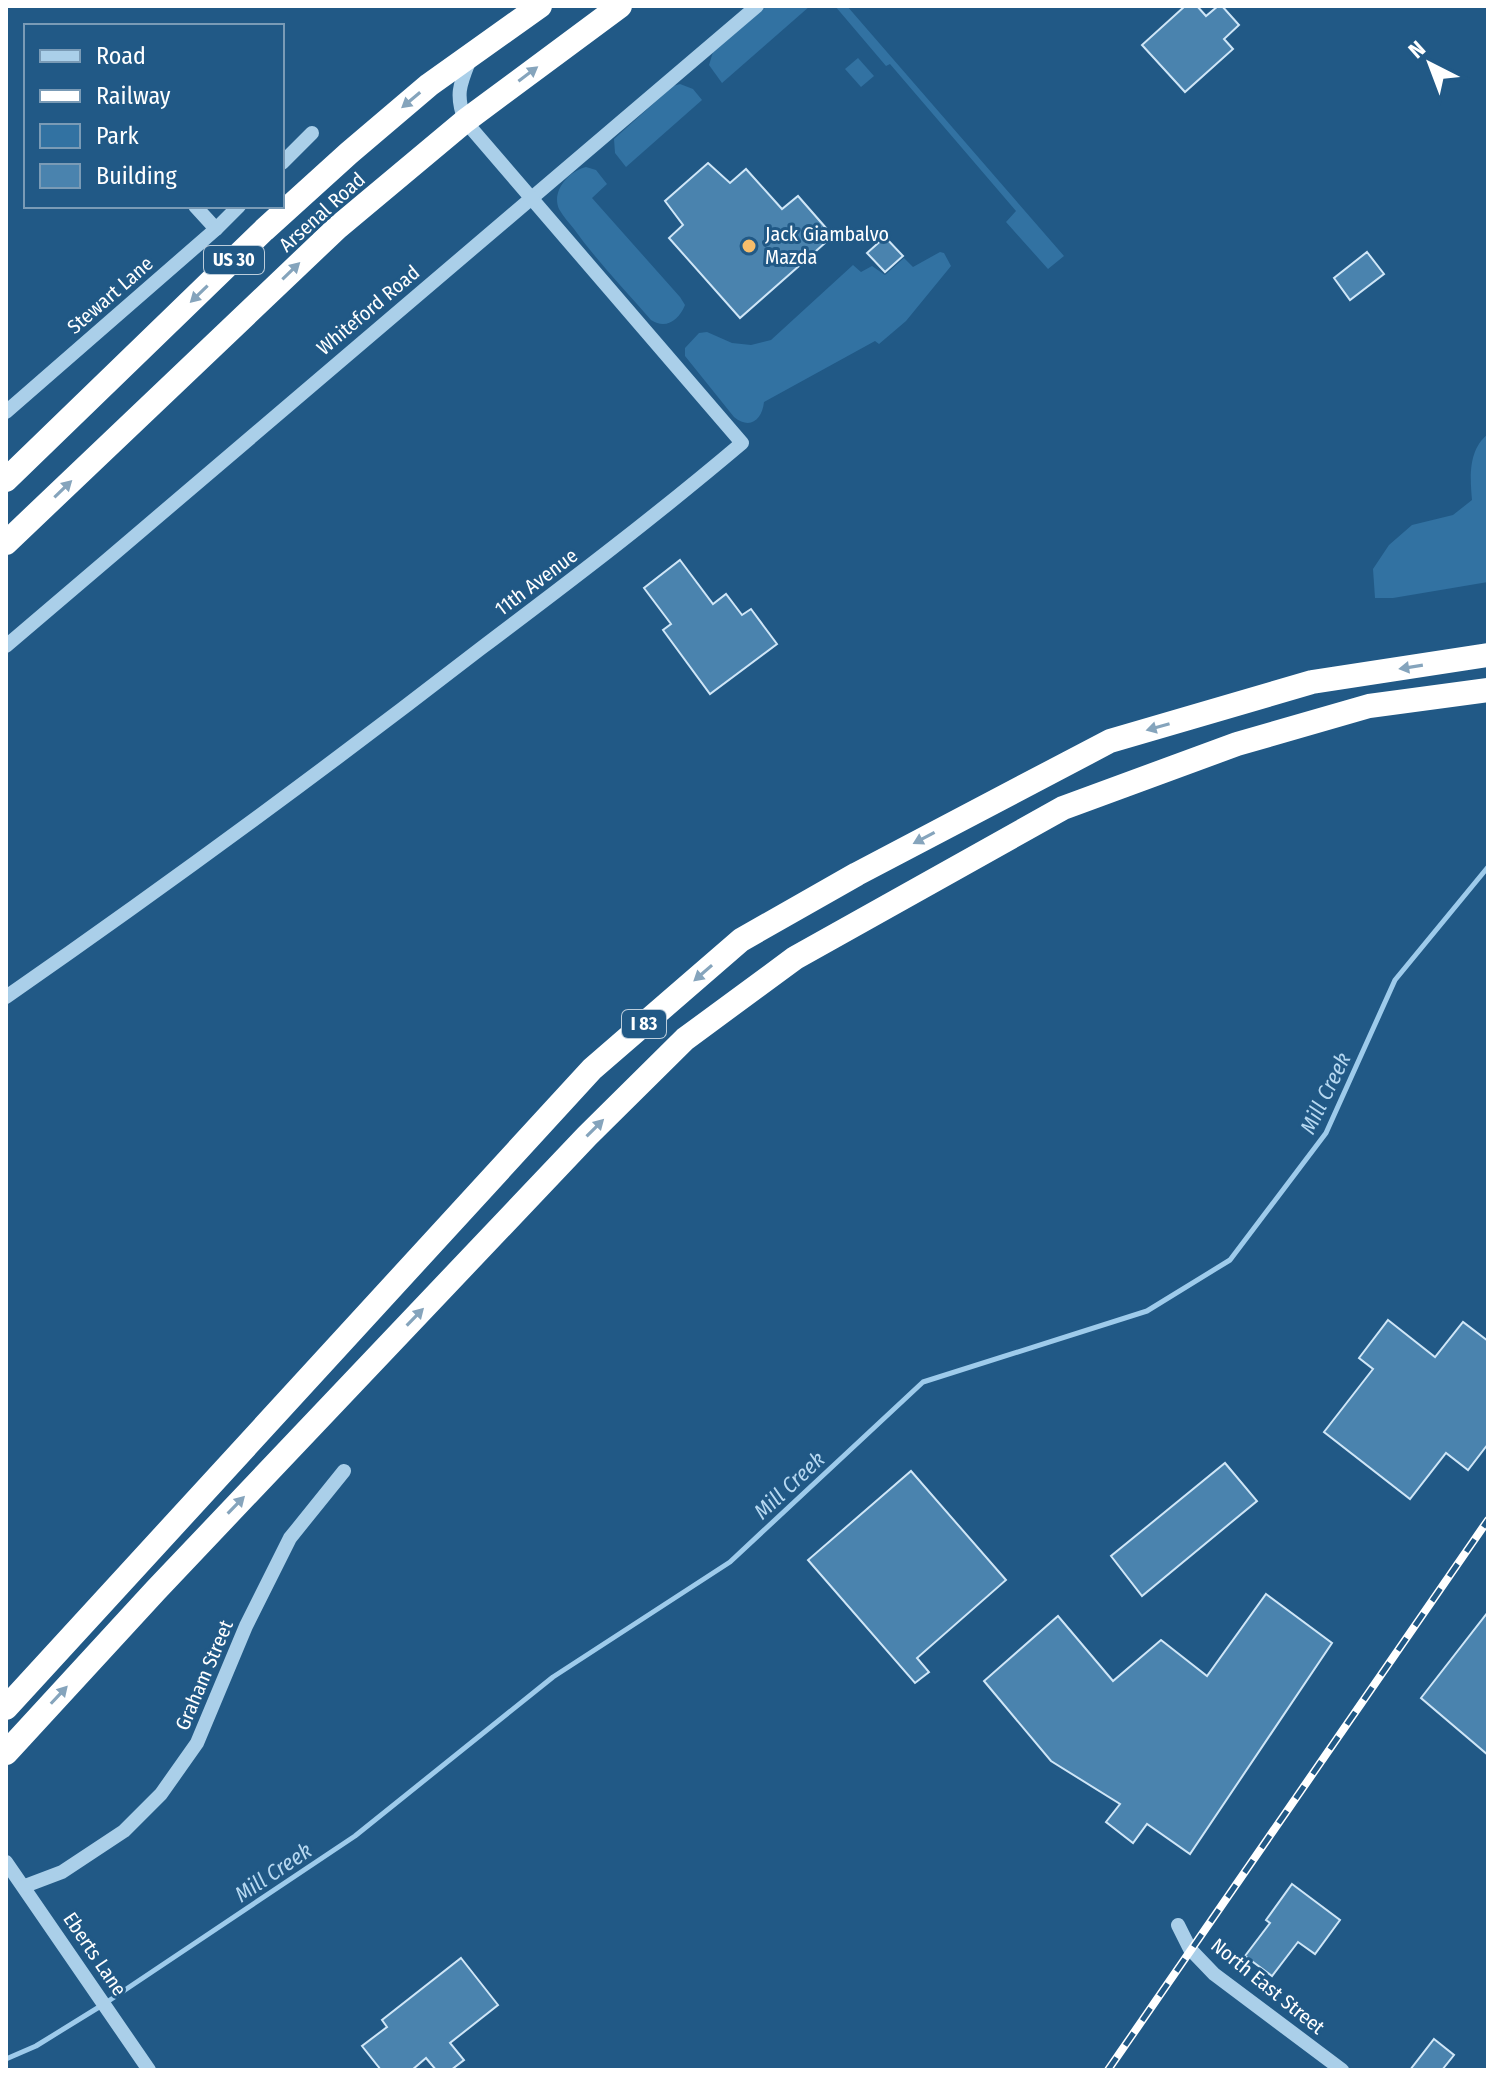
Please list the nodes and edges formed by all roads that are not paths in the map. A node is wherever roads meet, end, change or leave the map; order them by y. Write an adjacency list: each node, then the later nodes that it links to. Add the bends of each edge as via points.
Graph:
1 (540, 6): 4 (highway, Arsenal Road / US 30)
2 (620, 6): 5 (highway, Arsenal Road / US 30, one-way to 2)
3 (757, 6): 8 (street, Whiteford Road)
4 (473, 52): 5 (street, via 459,88); 13 (highway, Arsenal Road / US 30, one-way to 13, via 360,143)
5 (465, 121): 8 (street, 11th Avenue); 14 (highway, Arsenal Road / US 30, one-way to 5, via 337,228)
6 (312, 133): 7 (street)
7 (284, 161)
8 (532, 198): 15 (street, Whiteford Road); 18 (street, 11th Avenue, via 742,443 369,735)
9 (197, 208): 11 (street)
10 (237, 208): 11 (street, Stewart Lane)
11 (216, 229): 12 (street, Stewart Lane)
12 (6, 412)
13 (6, 480)
14 (6, 543)
15 (6, 646)
16 (1488, 655): 20 (highway, I 83, one-way to 20, via 1312,682 1110,741 741,940 592,1069)
17 (1488, 690): 21 (highway, I 83, one-way to 17, via 587,1136 685,1039 795,958 1063,808 1237,744 1369,706)
18 (6, 997)
19 (344, 1471): 23 (street, Graham Street, via 290,1538 197,1743 161,1794 124,1831 62,1872)
20 (6, 1708)
21 (6, 1753)
22 (6, 1862): 23 (street, Eberts Lane)
23 (25, 1886): 25 (street, Eberts Lane)
24 (1178, 1925): 26 (street, North East Street, via 1190,1949 1214,1974)
25 (149, 2070)
26 (1342, 2070)

